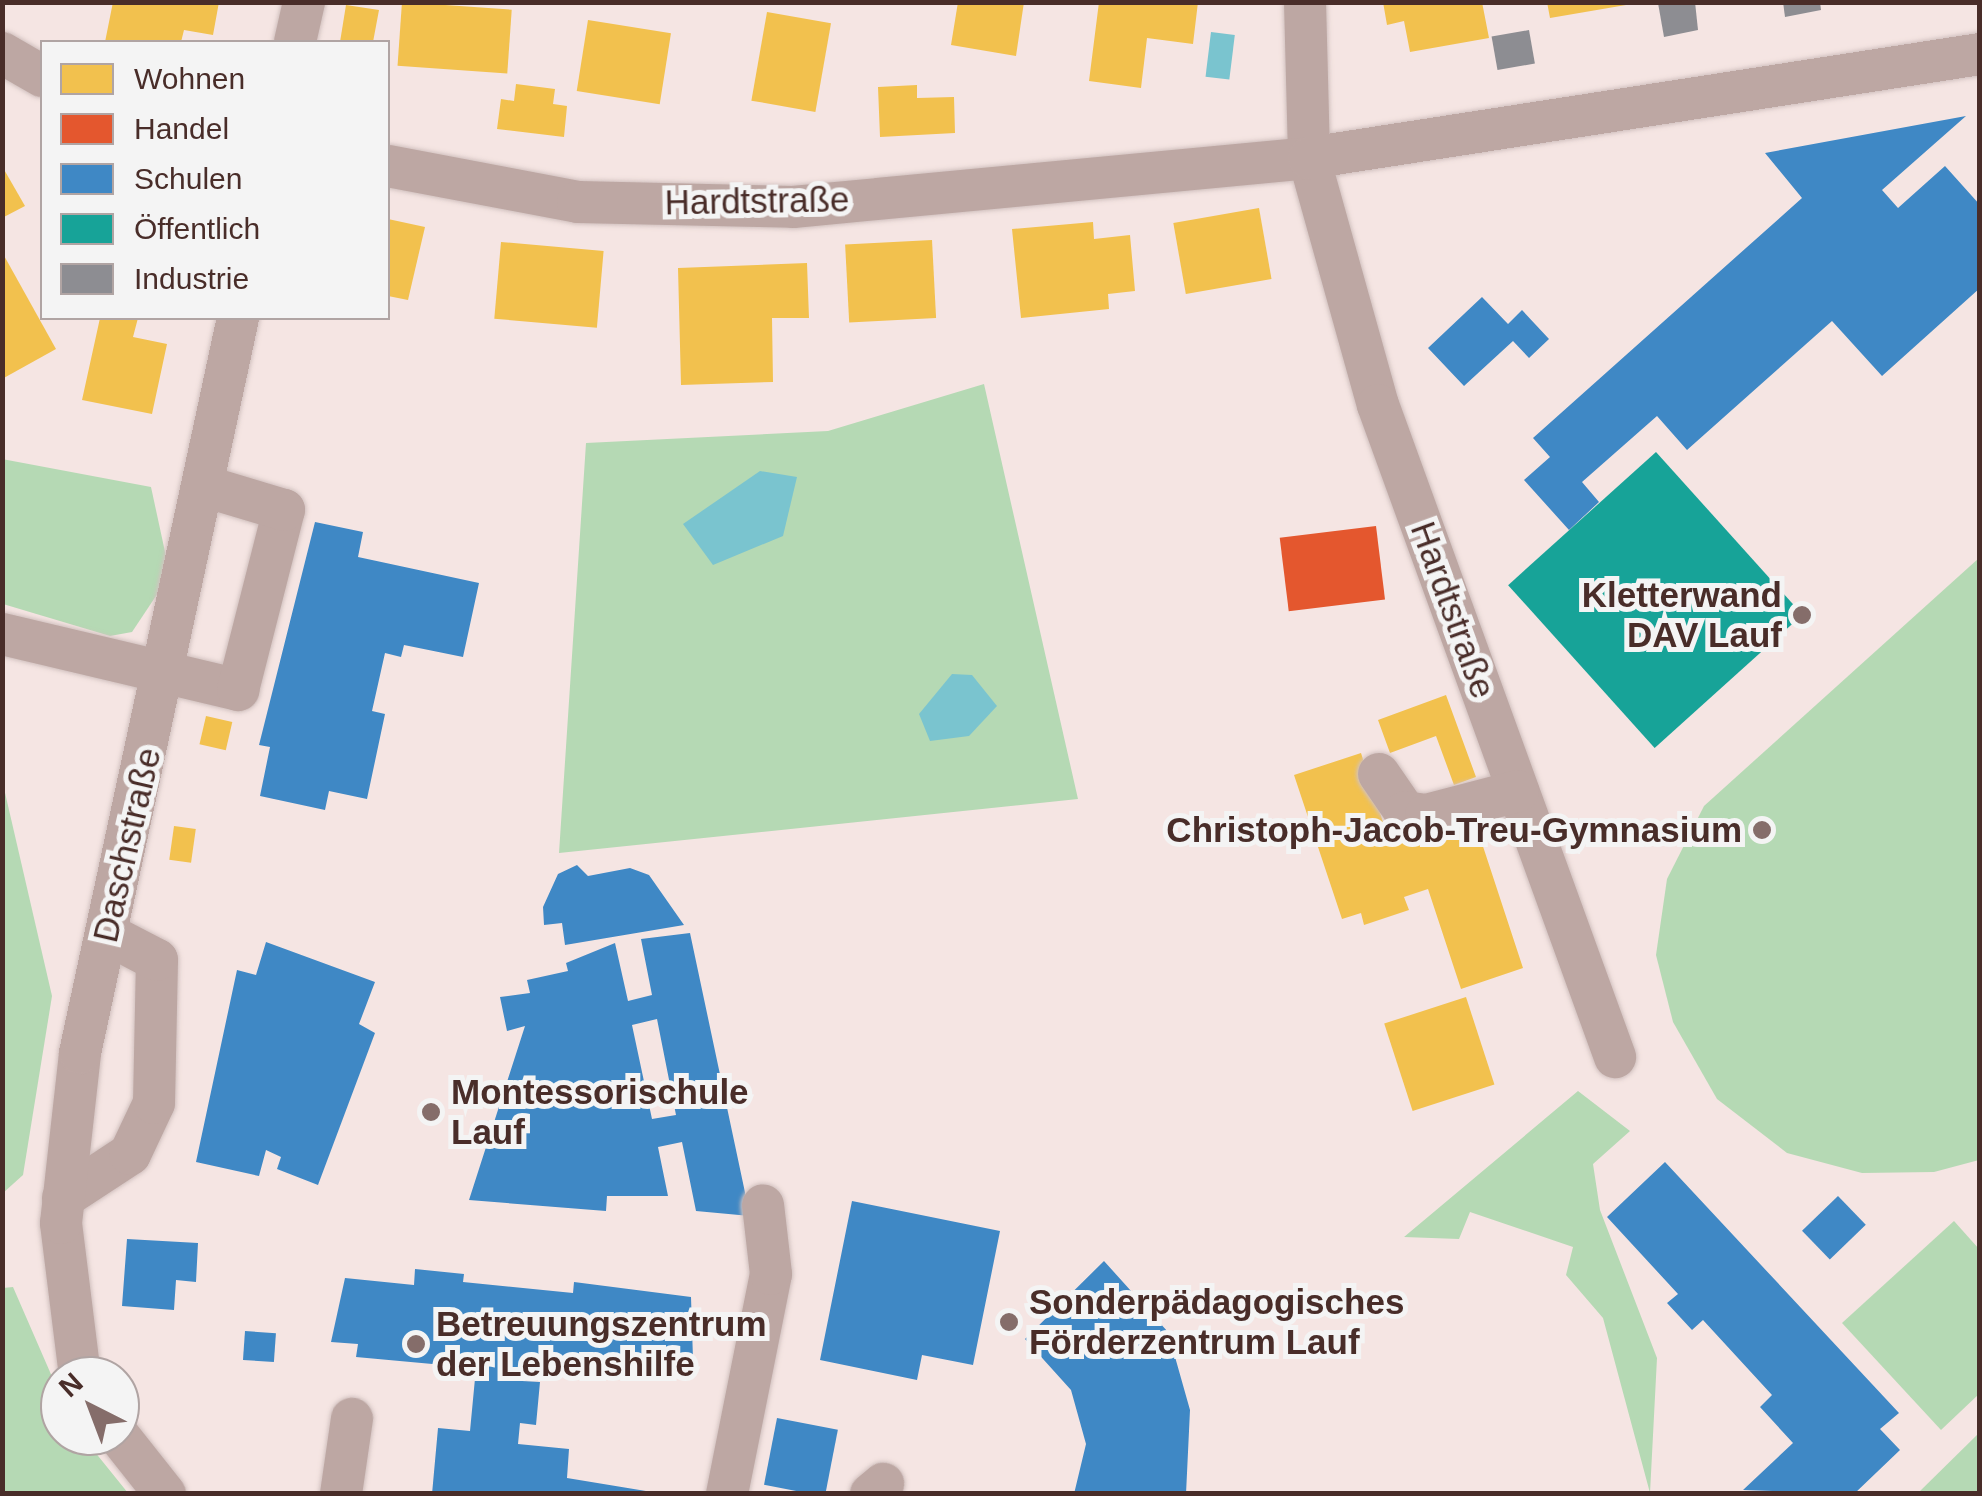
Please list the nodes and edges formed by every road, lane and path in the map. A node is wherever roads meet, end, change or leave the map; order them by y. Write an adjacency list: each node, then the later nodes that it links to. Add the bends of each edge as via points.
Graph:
1 (304, 2): 3 (street)
2 (1305, 2): 7 (street)
3 (296, 40)
4 (2, 53): 6 (street)
5 (1980, 54): 7 (street, Hardtstraße, via 1627,125)
6 (40, 75)
7 (1309, 158): 8 (street, Hardtstraße, via 793,207 578,202); 14 (street, Hardtstraße, via 1378,405)
8 (390, 166)
9 (238, 320): 10 (street, Daschstraße)
10 (204, 486): 12 (street, Daschstraße); 12 (street, via 284,510 238,690)
11 (2, 634): 12 (street)
12 (166, 673): 15 (street, Daschstraße)
13 (1380, 774): 14 (street, via 1405,812 1426,815)
14 (1518, 791): 16 (street, Hardtstraße)
15 (107, 934): 17 (street, Daschstraße); 17 (street, via 157,960 154,1102 130,1154)
16 (1615, 1057)
17 (64, 1198): 19 (street, Daschstraße, via 66,1304)
18 (763, 1205): 24 (street, via 771,1274)
19 (76, 1356)
20 (352, 1418): 23 (street)
21 (134, 1456): 22 (street)
22 (165, 1494)
23 (341, 1494)
24 (727, 1494)

